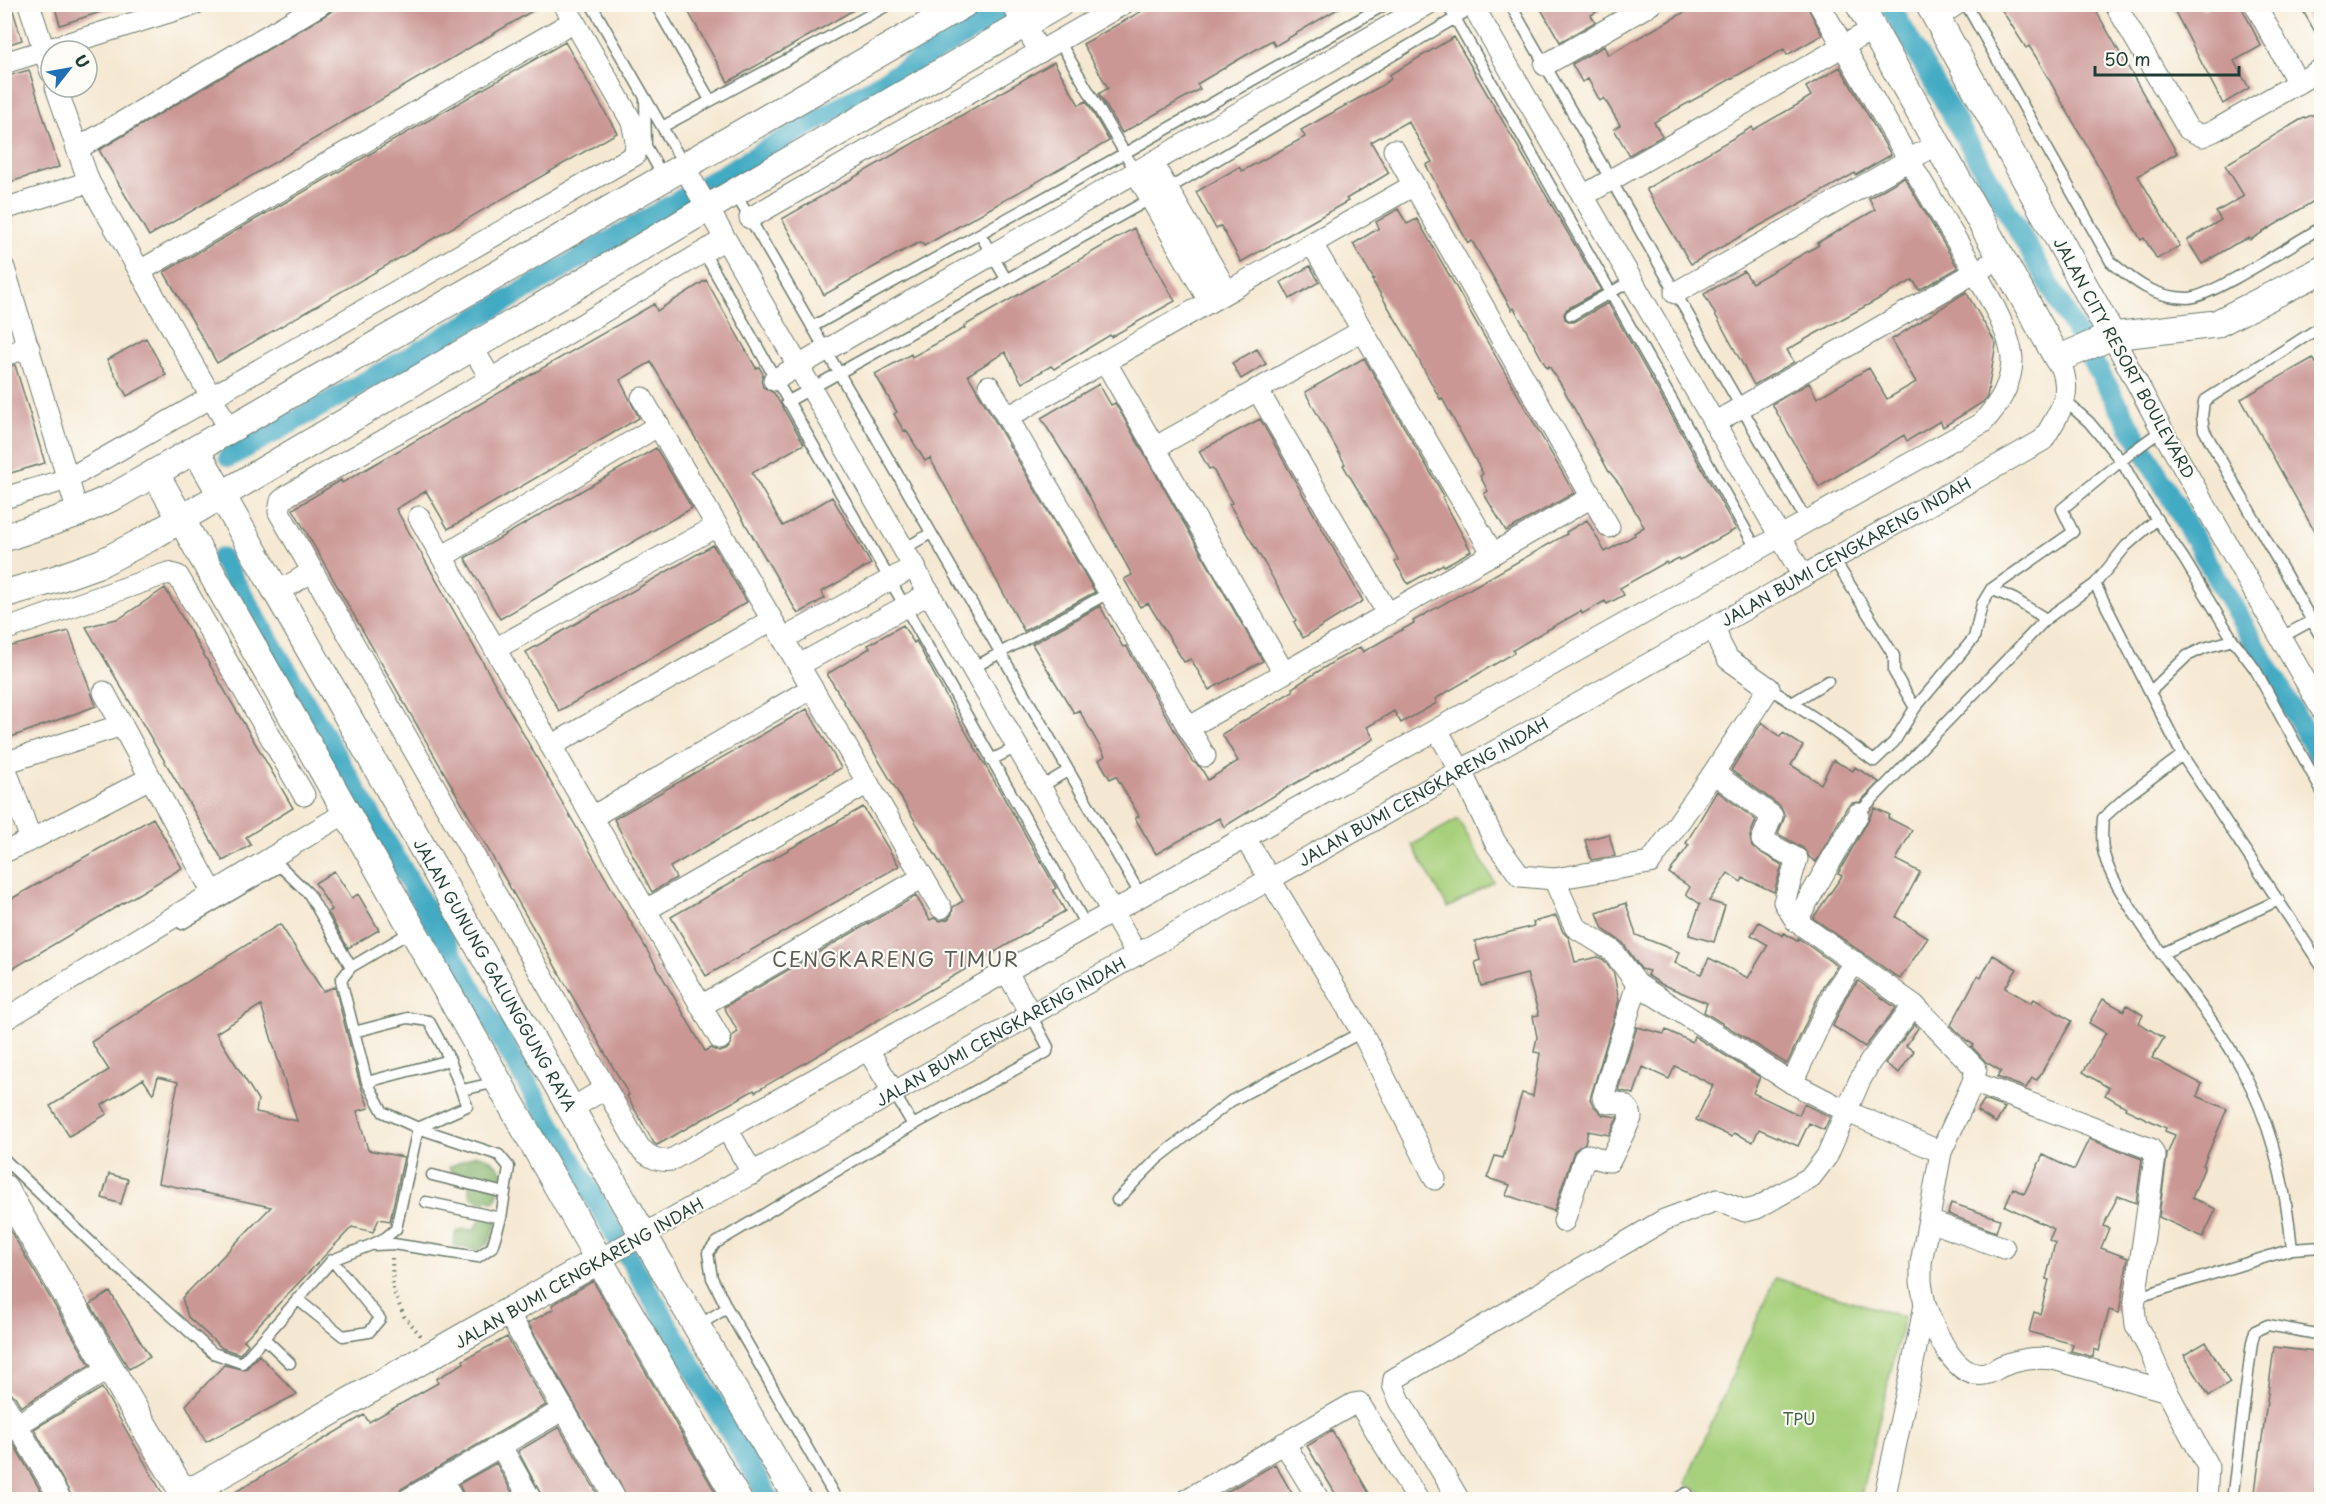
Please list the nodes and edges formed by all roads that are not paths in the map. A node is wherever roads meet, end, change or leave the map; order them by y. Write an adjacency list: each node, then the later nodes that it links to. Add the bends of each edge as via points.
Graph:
1 (30, 4): 26 (street)
2 (195, 4): 27 (street)
3 (321, 4): 41 (street)
4 (591, 4): 37 (lane)
5 (655, 4): 38 (lane)
6 (890, 4): 38 (lane)
7 (964, 4): 48 (street)
8 (1059, 4): 23 (street)
9 (1123, 4): 28 (street)
10 (1386, 4): 44 (lane)
11 (1428, 4): 47 (street)
12 (1447, 4): 24 (lane)
13 (1510, 4): 33 (lane)
14 (1651, 4): 33 (street)
15 (1819, 4): 29 (street)
16 (1859, 4): 25 (street, JALAN CITY RESORT BOULEVARD)
17 (1966, 4): 58 (lane, via 2111,262 2137,284 2164,296 2190,298 2215,289)
18 (2115, 4): 35 (street, via 2188,129 2202,136)
19 (2254, 4): 35 (street)
20 (1473, 6): 24 (lane); 43 (street)
21 (1941, 9): 81 (street, JALAN CITY RESORT BOULEVARD)
22 (569, 13): 68 (street); 93 (street, via 632,122 635,155)
23 (1018, 15): 31 (street); 52 (street)
24 (1455, 19): 46 (lane); 53 (lane)
25 (1873, 29): 29 (street); 40 (street, JALAN CITY RESORT BOULEVARD)
26 (40, 39)
27 (83, 39)
28 (1059, 41): 31 (street); 44 (lane)
29 (1843, 47): 45 (street); 49 (street)
30 (39, 52): 32 (street)
31 (1040, 52): 57 (street)
32 (4, 63)
33 (1545, 65): 49 (lane)
34 (2322, 69): 35 (street)
35 (2298, 83)
36 (60, 99): 41 (street)
37 (645, 100): 39 (lane); 48 (lane, via 646,146)
38 (710, 100): 39 (lane)
39 (662, 127): 48 (lane)
40 (1937, 144): 45 (street); 64 (street, JALAN CITY RESORT BOULEVARD)
41 (77, 149): 50 (street)
42 (1394, 150): 51 (street)
43 (1556, 151): 46 (lane); 54 (street)
44 (1125, 153): 47 (lane); 59 (lane)
45 (1909, 160): 69 (street); 73 (street)
46 (1537, 163): 72 (lane)
47 (1145, 169): 53 (street); 63 (street)
48 (680, 174): 55 (street); 102 (street)
49 (1610, 180): 54 (street); 73 (lane)
50 (89, 182): 56 (street); 68 (street)
51 (1414, 185): 61 (street); 112 (street)
52 (735, 192): 55 (street); 57 (lane)
53 (1160, 194): 70 (lane); 74 (street)
54 (1582, 196): 71 (street)
55 (706, 204): 60 (street); 66 (street)
56 (4, 208)
57 (750, 218): 77 (lane)
58 (2322, 227)
59 (980, 234): 63 (lane); 77 (lane)
60 (725, 238): 62 (street); 86 (street)
61 (1312, 244): 74 (street); 79 (street)
62 (703, 251): 75 (street); 89 (lane)
63 (993, 255): 70 (lane); 83 (street)
64 (2001, 257): 69 (street); 81 (street, JALAN CITY RESORT BOULEVARD)
65 (4, 268): 82 (street)
66 (606, 268): 75 (street); 80 (street)
67 (2322, 270): 81 (street, via 2216,324)
68 (140, 271): 93 (street)
69 (1975, 272): 98 (street); 118 (street, via 2009,338 2012,360 1998,406 1982,423)
70 (1006, 279): 87 (lane)
71 (1631, 281): 72 (lane); 94 (street)
72 (1611, 292): 76 (lane); 94 (lane)
73 (1675, 293): 98 (lane)
74 (1218, 296): 85 (street)
75 (623, 299): 88 (street)
76 (1571, 315)
77 (812, 327): 83 (lane)
78 (2321, 329): 140 (lane, via 2204,401 2202,417 2204,430)
79 (1362, 331): 92 (street); 125 (street)
80 (472, 346): 88 (street); 103 (street)
81 (2085, 347): 96 (street, via 2065,373); 104 (street, JALAN CITY RESORT BOULEVARD)
82 (29, 348): 84 (street); 110 (street)
83 (826, 351): 86 (street); 87 (lane)
84 (4, 355)
85 (1105, 361): 99 (street); 105 (street)
86 (798, 367): 89 (street); 91 (street)
87 (838, 373): 91 (lane); 121 (lane)
88 (491, 379): 108 (street)
89 (774, 380): 97 (lane)
90 (989, 386): 99 (street)
91 (810, 389): 97 (lane); 127 (street)
92 (1257, 389): 105 (street); 139 (street)
93 (211, 396): 102 (street); 110 (street)
94 (1685, 397): 100 (street); 124 (lane)
95 (642, 398): 101 (street)
96 (2065, 401): 107 (lane); 130 (street, JALAN BUMI CENGKARENG INDAH, via 2043,440)
97 (787, 402): 131 (lane)
98 (1741, 408): 100 (street); 118 (lane)
99 (1008, 417): 135 (street)
100 (1714, 423): 122 (street)
101 (659, 425): 119 (street); 126 (street)
102 (230, 430): 106 (street)
103 (328, 432): 108 (street); 111 (street)
104 (2158, 433): 107 (lane); 147 (street, JALAN CITY RESORT BOULEVARD)
105 (1156, 447): 155 (street)
106 (196, 450): 109 (street); 111 (street, JALAN GUNUNG GALUNGGUNG RAYA)
107 (2122, 462): 117 (lane); 133 (lane, via 2062,509 2073,532)
108 (344, 463): 129 (street, via 281,501 279,512)
109 (155, 473): 114 (street); 116 (street)
110 (68, 479): 113 (street); 114 (street)
111 (220, 494): 116 (street); 134 (street, JALAN GUNUNG GALUNGGUNG RAYA)
112 (1592, 497): 120 (street); 125 (street)
113 (4, 498)
114 (78, 513): 123 (street)
115 (419, 517): 126 (street)
116 (181, 518): 137 (street, via 101,563); 143 (street)
117 (2157, 519): 132 (lane, via 2126,546); 150 (lane)
118 (1807, 522): 122 (street)
119 (717, 526): 142 (street); 151 (street)
120 (1609, 527)
121 (931, 533): 127 (lane); 152 (lane)
122 (1780, 537): 124 (street); 130 (street)
123 (4, 538)
124 (1757, 550): 166 (street)
125 (1493, 554): 139 (street)
126 (442, 557): 151 (street)
127 (909, 557): 131 (street); 136 (street)
128 (1840, 569): 162 (lane, via 1894,656 1894,672)
129 (313, 572): 134 (street); 221 (street)
130 (1803, 576): 144 (street, JALAN BUMI CENGKARENG INDAH)
131 (888, 580): 138 (lane); 148 (street)
132 (2095, 584): 141 (lane); 160 (lane)
133 (1991, 589): 141 (lane); 162 (lane, via 1982,604 1974,638)
134 (278, 592): 224 (street, JALAN GUNUNG GALUNGGUNG RAYA)
135 (1110, 592): 152 (lane); 165 (street)
136 (930, 593): 138 (street); 154 (street)
137 (4, 594)
138 (904, 607): 153 (street); 171 (lane)
139 (1388, 614): 155 (street)
140 (2317, 617): 147 (lane); 149 (lane)
141 (2046, 619): 182 (lane)
142 (772, 620): 148 (street); 167 (street)
143 (239, 622): 146 (street); 181 (street)
144 (1715, 626): 158 (street, via 1728,659); 174 (street, JALAN BUMI CENGKARENG INDAH)
145 (4, 630): 146 (street, via 173,573)
146 (214, 638): 180 (street)
147 (2280, 638): 163 (street, JALAN CITY RESORT BOULEVARD)
148 (783, 639): 153 (street)
149 (2322, 639)
150 (2233, 640): 160 (lane, via 2187,656); 179 (lane, via 2266,690)
151 (495, 649): 167 (street)
152 (1000, 653): 154 (lane); 173 (lane)
153 (799, 665): 157 (street)
154 (973, 668): 168 (street)
155 (1284, 673): 165 (street)
156 (1828, 681): 161 (lane)
157 (812, 688): 177 (street); 183 (street)
158 (1769, 688): 161 (lane); 175 (street)
159 (104, 692): 164 (street)
160 (2150, 692): 169 (lane)
161 (1792, 703): 162 (lane, via 1874,761 1894,742)
162 (1915, 708)
163 (2322, 710)
164 (122, 725): 172 (street); 176 (street)
165 (1188, 728): 170 (street)
166 (1437, 730): 174 (street); 184 (street)
167 (551, 746): 183 (street)
168 (1017, 747): 171 (lane); 178 (street)
169 (2182, 755): 193 (lane); 200 (lane, via 2103,818 2101,834 2104,855 2122,895)
170 (1205, 756)
171 (991, 760): 198 (lane)
172 (4, 763): 185 (street)
173 (1069, 770): 178 (lane); 192 (lane)
174 (1461, 771): 189 (street, via 1495,842 1520,876); 190 (street, JALAN BUMI CENGKARENG INDAH)
175 (1712, 775): 189 (street, via 1650,863); 197 (street, via 1772,816 1762,840 1797,859 1784,902)
176 (150, 778): 185 (street); 191 (street)
177 (868, 783): 188 (street); 195 (street)
178 (1041, 787): 196 (street)
179 (2322, 792)
180 (304, 795)
181 (345, 813): 187 (street); 199 (street)
182 (1858, 814): 197 (street)
183 (592, 817): 195 (street)
184 (1245, 838): 190 (street); 192 (street)
185 (31, 840): 186 (street)
186 (4, 852)
187 (276, 862): 191 (street); 203 (lane, via 309,894); 206 (lane)
188 (923, 877): 194 (street); 209 (street)
189 (1554, 879): 207 (street, via 1575,927 1613,951)
190 (1269, 880): 201 (street, JALAN BUMI CENGKARENG INDAH); 213 (street)
191 (213, 893): 211 (street)
192 (1141, 896): 196 (street)
193 (2279, 900): 200 (lane); 204 (lane)
194 (941, 908)
195 (646, 910): 209 (street)
196 (1113, 912): 198 (street); 201 (street)
197 (1796, 921): 202 (street)
198 (1087, 927): 205 (street)
199 (413, 931): 203 (lane); 218 (street)
200 (2161, 954): 245 (lane, via 2213,1022 2264,1114 2288,1208)
201 (1137, 955): 210 (street, JALAN BUMI CENGKARENG INDAH)
202 (1855, 962): 208 (street); 220 (street, via 1835,991)
203 (351, 967): 212 (lane, via 341,980)
204 (2322, 967)
205 (1006, 972): 210 (street); 215 (street)
206 (92, 978)
207 (1637, 984): 220 (street); 239 (street, via 1603,1098 1608,1103 1623,1104 1631,1118 1610,1161 1591,1155 1584,1159)
208 (1914, 1005): 219 (street, via 1976,1069); 225 (street, via 1870,1062)
209 (701, 1006): 214 (street)
210 (1031, 1015): 223 (street, JALAN BUMI CENGKARENG INDAH); 226 (lane, via 1047,1052)
211 (4, 1020)
212 (354, 1032): 216 (lane, via 408,1018 429,1021); 217 (lane)
213 (1362, 1032): 233 (street); 236 (lane, via 1231,1101 1157,1159)
214 (720, 1039)
215 (868, 1050): 223 (street); 228 (street)
216 (450, 1060): 217 (lane); 222 (lane)
217 (367, 1082): 227 (lane, via 383,1112)
218 (498, 1082): 222 (lane); 246 (street)
219 (1973, 1082): 229 (street); 248 (street, via 2151,1149 2156,1157)
220 (1792, 1083): 225 (street)
221 (606, 1088): 224 (street); 228 (street, via 639,1147 654,1159 671,1160)
222 (462, 1090): 227 (lane, via 467,1106)
223 (894, 1093): 226 (lane); 231 (street, JALAN BUMI CENGKARENG INDAH)
224 (572, 1109): 241 (street, JALAN GUNUNG GALUNGGUNG RAYA)
225 (1848, 1112): 229 (street); 276 (street, via 1827,1156 1811,1177 1757,1209 1744,1211 1717,1200 1664,1220 1394,1378 1400,1401)
226 (913, 1125): 251 (lane, via 716,1243 708,1253 708,1262)
227 (418, 1128): 235 (lane, via 499,1155 509,1167); 242 (lane, via 396,1229)
228 (727, 1129): 231 (street)
229 (1941, 1152): 240 (street)
230 (4, 1159): 255 (lane, via 213,1353 242,1363)
231 (753, 1174): 241 (street, JALAN BUMI CENGKARENG INDAH)
232 (432, 1175): 235 (lane)
233 (1436, 1179)
234 (4, 1188): 257 (street, JALAN BUMI CENGKARENG INDAH)
235 (505, 1193): 238 (lane)
236 (1117, 1200)
237 (426, 1202): 238 (lane)
238 (501, 1218): 242 (lane, via 492,1247 478,1257 393,1244)
239 (1564, 1221)
240 (1929, 1221): 244 (street); 250 (street, via 1921,1282)
241 (640, 1238): 246 (street, JALAN BUMI CENGKARENG INDAH); 253 (street, JALAN GUNUNG GALUNGGUNG RAYA)
242 (371, 1245): 247 (lane)
243 (2322, 1247): 245 (lane)
244 (2004, 1248)
245 (2292, 1249): 248 (lane)
246 (603, 1258): 252 (street, JALAN BUMI CENGKARENG INDAH); 271 (street)
247 (332, 1260): 249 (lane); 249 (lane, via 380,1319 369,1332 343,1336)
248 (2135, 1298): 258 (street, via 2136,1325)
249 (297, 1299): 255 (lane)
250 (1925, 1305): 258 (street, via 1953,1360 1972,1373 1985,1374 2037,1357); 279 (street)
251 (727, 1308): 253 (lane); 273 (lane)
252 (508, 1313): 257 (street, JALAN BUMI CENGKARENG INDAH, via 195,1489 178,1484); 260 (street)
253 (697, 1326): 272 (street, JALAN GUNUNG GALUNGGUNG RAYA)
254 (2322, 1335): 281 (lane, via 2268,1325 2256,1330)
255 (264, 1339): 256 (lane)
256 (290, 1363)
257 (111, 1367): 261 (street)
258 (2167, 1391): 280 (street, via 2208,1467)
259 (4, 1403): 261 (street)
260 (564, 1409): 263 (street); 270 (street)
261 (11, 1429): 266 (street)
262 (1284, 1443): 265 (street); 274 (street); 275 (street, via 1359,1403)
263 (500, 1445): 264 (street); 269 (street)
264 (442, 1479): 267 (street); 268 (street)
265 (1194, 1498)
266 (61, 1500)
267 (407, 1500)
268 (453, 1500)
269 (531, 1500)
270 (616, 1500)
271 (738, 1500)
272 (798, 1500)
273 (837, 1500)
274 (1319, 1500)
275 (1418, 1500)
276 (1459, 1500)
277 (1675, 1500): 278 (lane, via 1686,1493)
278 (1690, 1500)
279 (1884, 1500)
280 (2206, 1500)
281 (2232, 1500)

